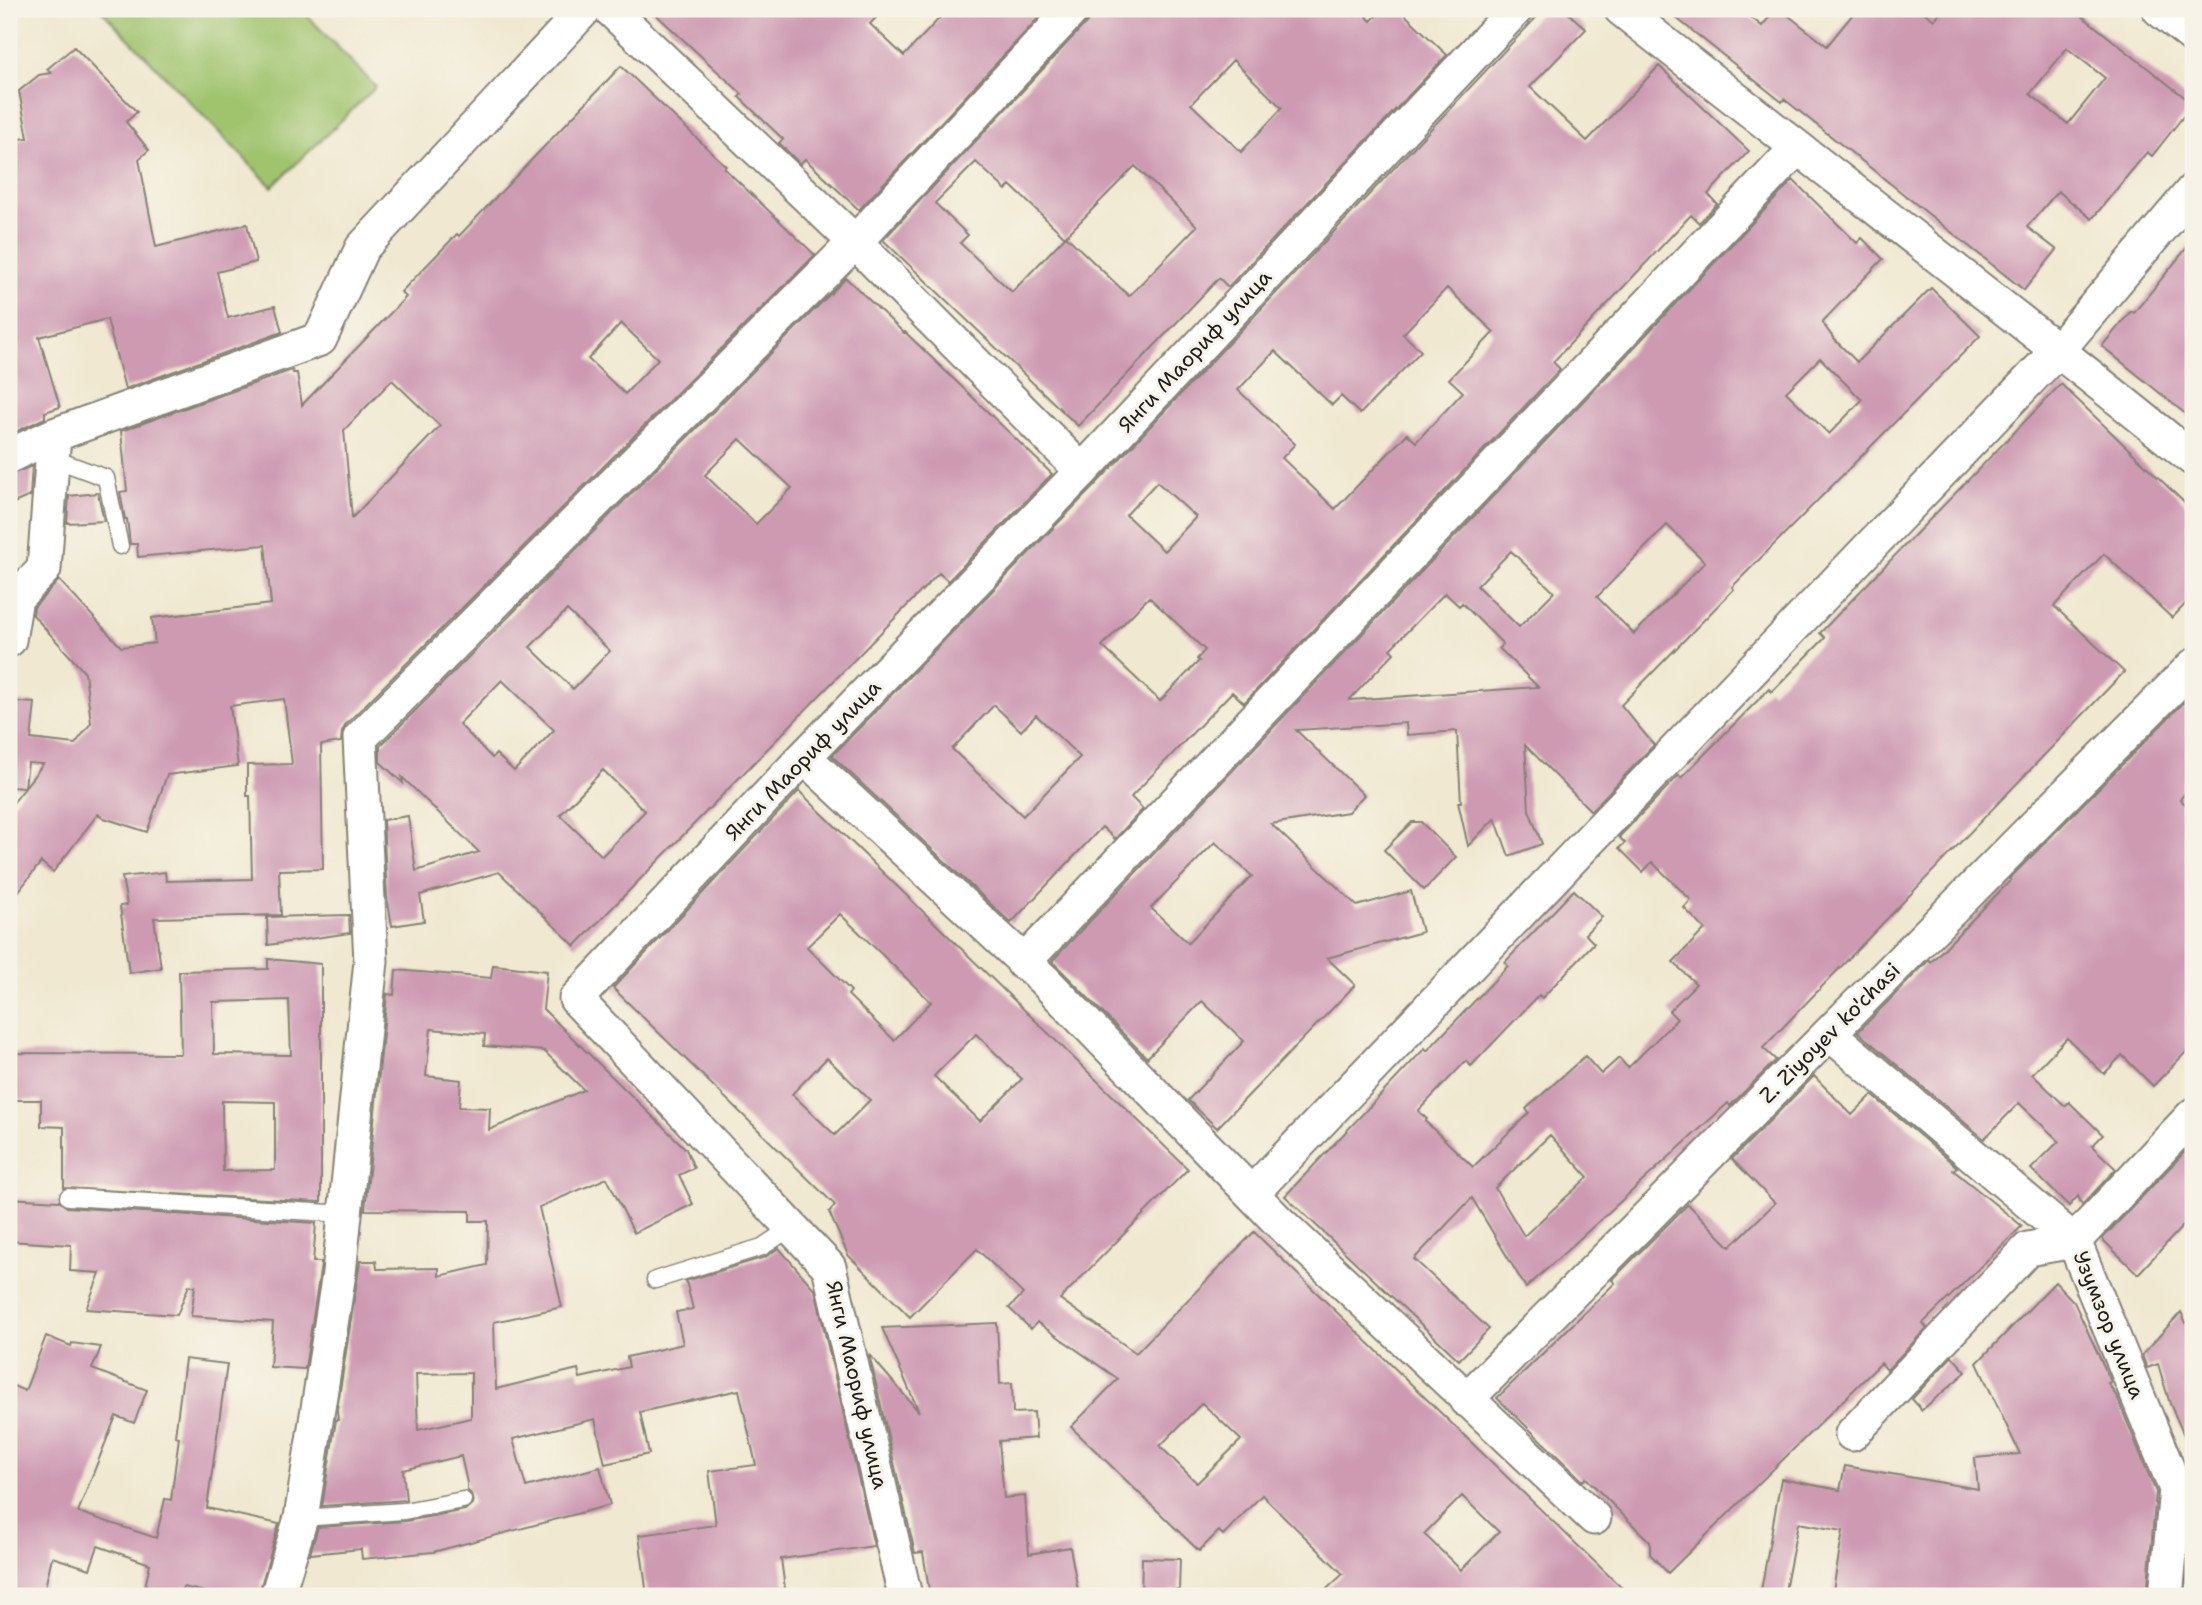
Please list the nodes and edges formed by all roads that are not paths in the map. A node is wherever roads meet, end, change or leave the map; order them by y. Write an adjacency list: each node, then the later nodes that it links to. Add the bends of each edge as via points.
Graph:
1 (585, 9): 12 (street, via 362,248 320,339)
2 (610, 9): 10 (street)
3 (1073, 9): 10 (street)
4 (1516, 9): 15 (street, Янги Маориф улица)
5 (1621, 9): 8 (street)
6 (2159, 9): 7 (street)
7 (2193, 36)
8 (1797, 148): 11 (street); 20 (street)
9 (2193, 190): 11 (street)
10 (855, 242): 15 (street); 25 (street, via 360,738 371,961)
11 (2059, 349): 14 (street); 23 (street)
12 (53, 446): 13 (street); 16 (lane, via 106,478); 17 (street, via 44,569 16,598)
13 (9, 456)
14 (2193, 459)
15 (1082, 471): 19 (street, Янги Маориф улица)
16 (120, 546)
17 (9, 640)
18 (2193, 666): 21 (street, Z. Ziyoyev ko'chasi)
19 (804, 757): 20 (street); 26 (street, Янги Маориф улица, via 576,999)
20 (1023, 963): 23 (street)
21 (1830, 1034): 27 (street, Узумзор улица); 29 (street, Z. Ziyoyev ko'chasi)
22 (2193, 1115): 27 (street)
23 (1252, 1194): 29 (street)
24 (68, 1197): 25 (lane)
25 (346, 1214): 32 (street)
26 (792, 1227): 28 (lane, via 762,1248); 35 (street, Янги Маориф улица, via 829,1267)
27 (2074, 1241): 30 (street, via 2028,1249); 36 (street, Узумзор улица, via 2176,1489)
28 (655, 1280)
29 (1466, 1400): 33 (street)
30 (1852, 1434)
31 (463, 1500): 32 (lane, via 404,1511)
32 (301, 1518): 34 (street)
33 (1594, 1518)
34 (277, 1596)
35 (905, 1596)
36 (2166, 1596)

